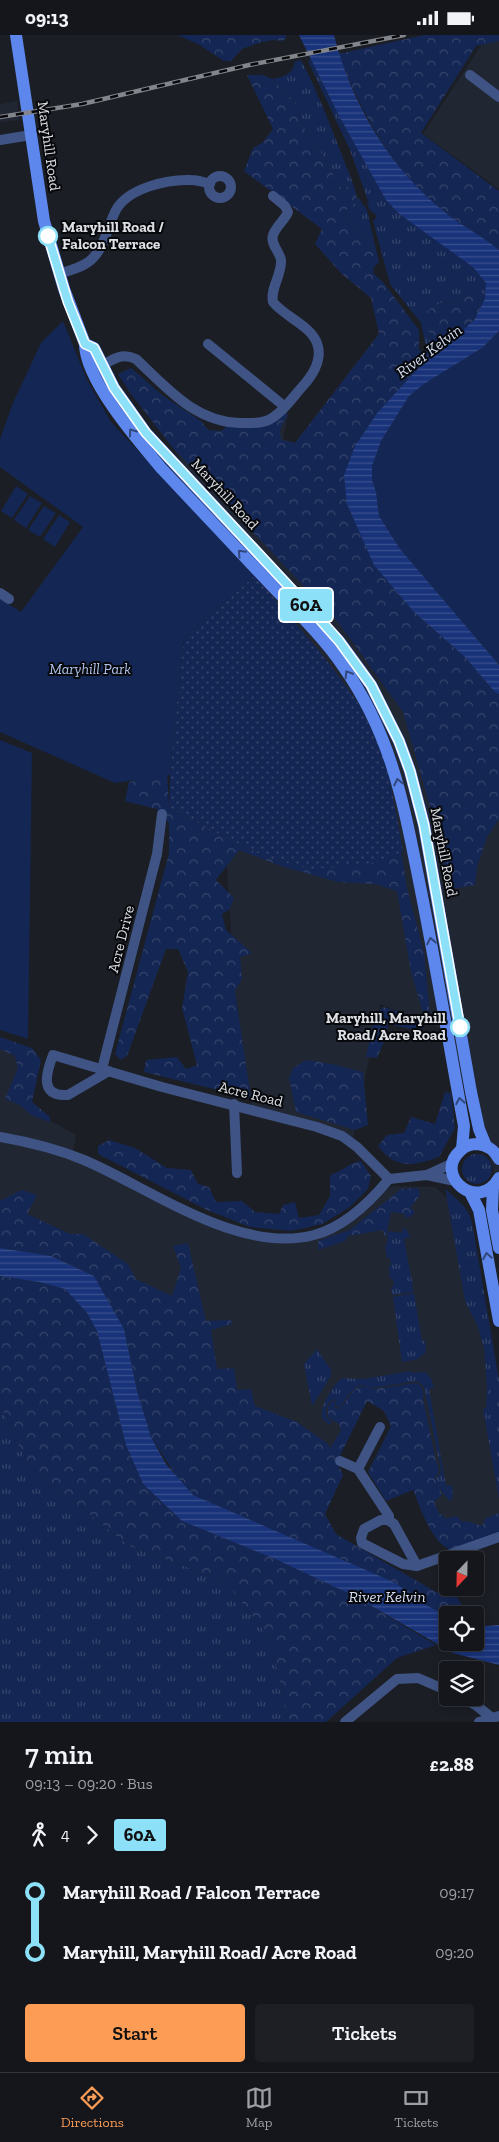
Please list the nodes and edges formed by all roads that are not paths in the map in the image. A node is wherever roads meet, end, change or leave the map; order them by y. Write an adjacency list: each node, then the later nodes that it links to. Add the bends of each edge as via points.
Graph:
1 (16, 35): 4 (main road, Maryhill Road)
2 (470, 75): 3 (street)
3 (499, 97)
4 (30, 130): 5 (street); 8 (main road, Maryhill Road, via 44,221)
5 (0, 140)
6 (210, 184): 8 (street, via 190,180 172,182 128,197 115,212 94,257)
7 (273, 196): 11 (street, via 288,212 273,235 281,259 272,293 273,302 310,333 319,351 313,373)
8 (59, 275): 10 (main road, Maryhill Road, via 85,344 94,348)
9 (208, 344): 11 (street)
10 (98, 368): 11 (street, via 126,355 136,359 186,405 216,420 236,423 266,421); 12 (main road, Maryhill Road, via 107,396 137,439 169,476)
11 (284, 406)
12 (259, 564): 17 (main road, Maryhill Road, via 323,623 353,660 371,685 399,741 424,825 471,1093 478,1129); 18 (main road, Maryhill Road, one-way to 12, via 464,1126 434,958 408,826 387,747 344,666)
13 (162, 814): 14 (street, Acre Drive, via 157,854)
14 (106, 1070): 14 (street, Acre Road, via 74,1093 62,1095 51,1091 47,1085 47,1070 53,1055); 15 (street, Acre Road)
15 (234, 1104): 21 (street); 23 (street, Acre Road, via 342,1136)
16 (0, 1137): 23 (street, via 30,1142 70,1155 203,1219 265,1237 290,1239 315,1235 338,1225 370,1202)
17 (486, 1146): 18 (main road, via 469,1145); 19 (main road)
18 (462, 1149): 20 (main road)
19 (499, 1159)
20 (452, 1163): 22 (street); 24 (main road)
21 (237, 1173)
22 (427, 1175): 23 (street); 24 (street)
23 (389, 1179)
24 (455, 1181): 26 (main road)
25 (496, 1183): 26 (main road, via 486,1191); 27 (main road, via 492,1210)
26 (470, 1192): 28 (main road, one-way to 26, via 479,1210)
27 (499, 1249)
28 (499, 1321)
29 (380, 1427): 31 (street)
30 (340, 1461): 31 (street)
31 (358, 1469): 32 (street)
32 (388, 1520): 34 (street, via 394,1524); 34 (street, via 364,1529 362,1543 403,1564)
33 (499, 1537): 34 (street)
34 (417, 1566)
35 (439, 1687): 38 (street, via 418,1678 397,1679)
36 (477, 1706): 37 (street)
37 (495, 1717): 39 (street)
38 (345, 1722)
39 (479, 1722)

